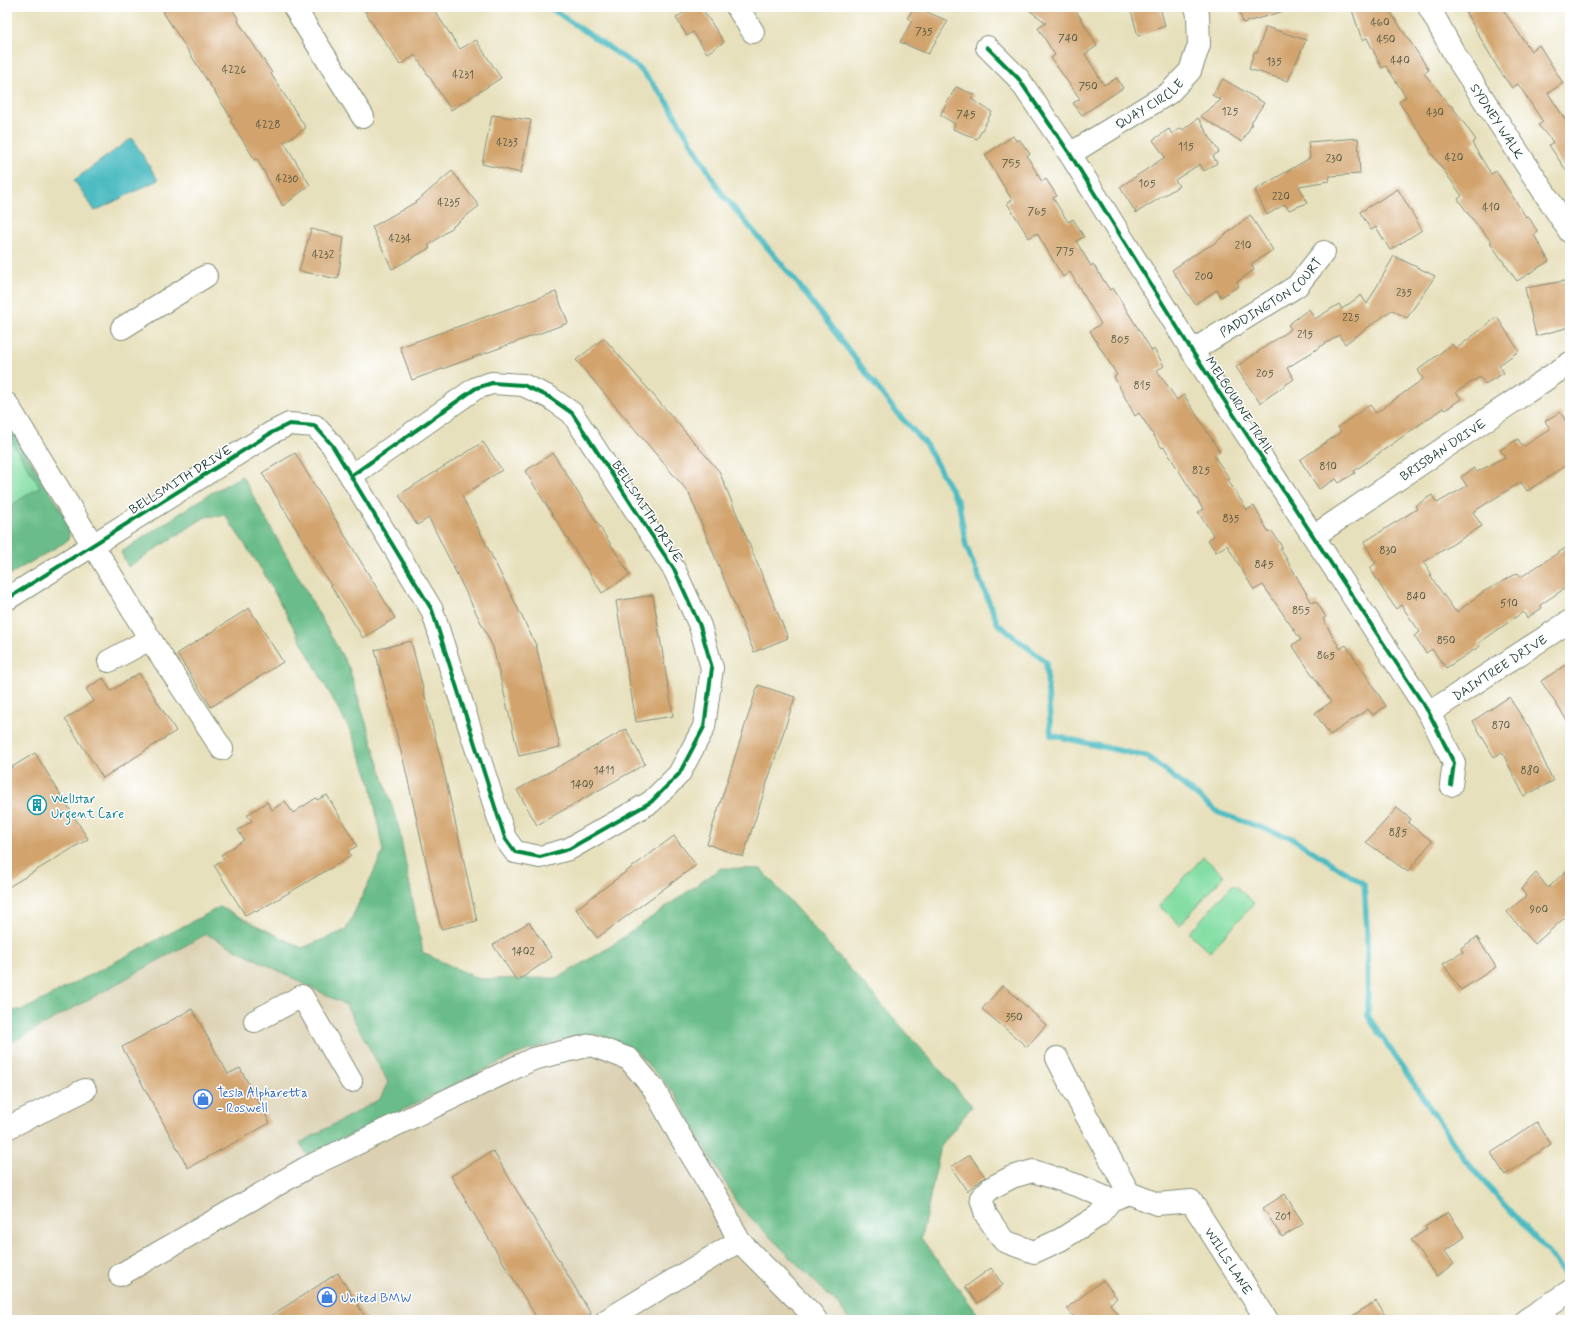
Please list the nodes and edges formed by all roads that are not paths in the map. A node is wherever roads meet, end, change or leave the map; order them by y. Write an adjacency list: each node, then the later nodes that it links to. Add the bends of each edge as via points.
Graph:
1 (294, 7): 7 (street)
2 (737, 7): 5 (street)
3 (1196, 7): 8 (street, QUAY CIRCLE, via 1199,45 1190,71 1169,93)
4 (1429, 7): 9 (street, SYDNEY WALK, via 1456,57)
5 (753, 32)
6 (987, 47): 8 (street, MELBOURNE TRAIL, via 1018,78)
7 (363, 117)
8 (1070, 154): 13 (street, MELBOURNE TRAIL)
9 (1570, 232)
10 (1324, 252): 13 (street, PADDINGTON COURT, via 1297,286)
11 (206, 276): 12 (street)
12 (122, 328)
13 (1192, 351): 17 (street, MELBOURNE TRAIL)
14 (1570, 363): 17 (street, BRISBAN DRIVE)
15 (7, 404): 18 (street)
16 (351, 476): 16 (street, BELLSMITH DRIVE, via 432,610 505,838 515,852 540,857 569,849 651,802 679,774 704,727 712,668 700,626 675,571 572,413 549,397 523,385 492,383 476,388); 18 (street, BELLSMITH DRIVE, via 332,445 315,426 289,424)
17 (1314, 536): 23 (street, MELBOURNE TRAIL)
18 (92, 546): 19 (street, BELLSMITH DRIVE); 21 (street)
19 (7, 599)
20 (1570, 621): 23 (street, DAINTREE DRIVE)
21 (150, 639): 22 (street); 24 (street)
22 (109, 661)
23 (1429, 713): 25 (street, MELBOURNE TRAIL, via 1454,763)
24 (222, 749)
25 (1451, 785)
26 (255, 1021): 28 (street, via 302,996)
27 (1057, 1058): 31 (street, via 1086,1115)
28 (351, 1081)
29 (85, 1090): 30 (street)
30 (7, 1128)
31 (1120, 1196): 31 (street, via 1033,1171 1012,1177 991,1188 981,1198 986,1215 1004,1241 1034,1252 1060,1240 1098,1216); 37 (street, WILLS LANE, via 1157,1204 1191,1201)
32 (739, 1241): 33 (street, via 721,1204 654,1088 629,1059 591,1044 533,1059 306,1168); 35 (street); 36 (street)
33 (120, 1276)
34 (1570, 1291): 38 (street)
35 (607, 1320)
36 (816, 1320)
37 (1267, 1320)
38 (1526, 1320)

